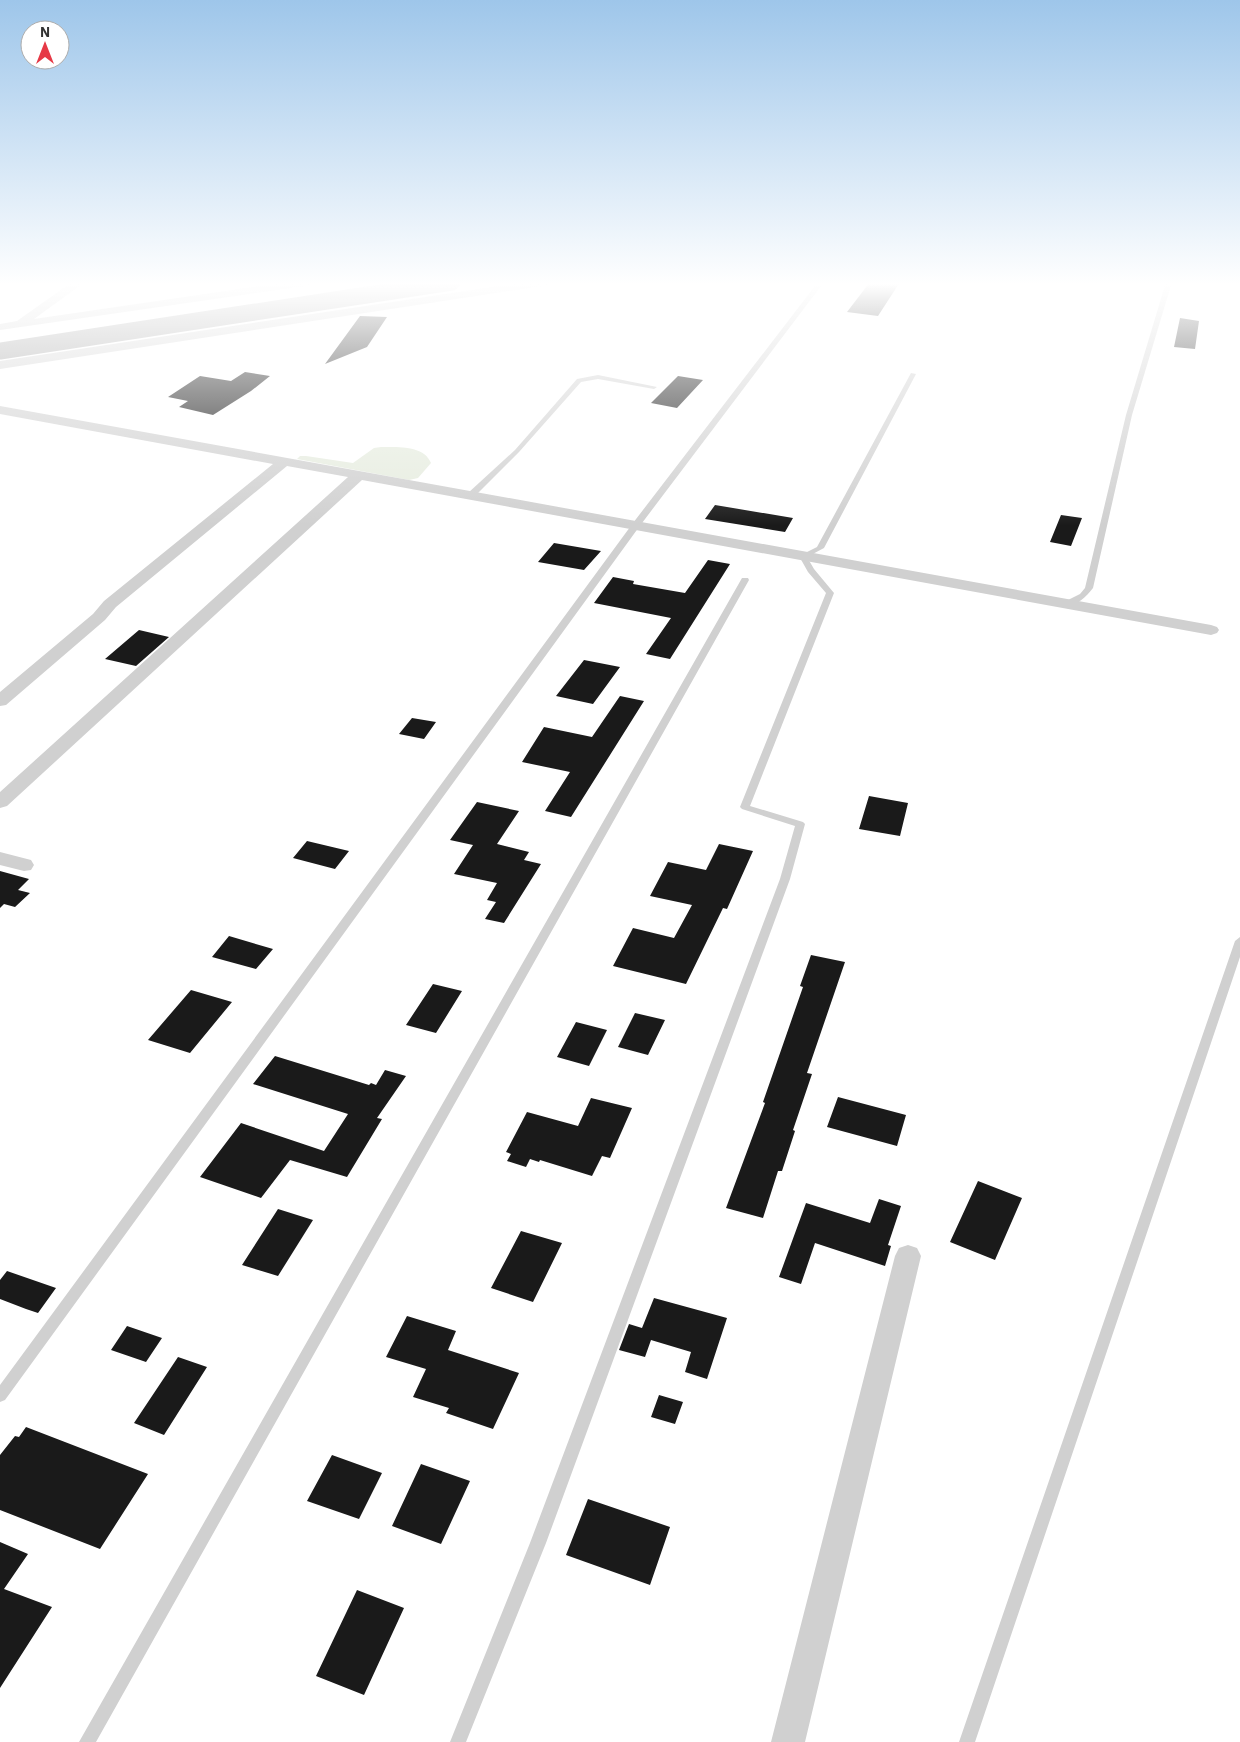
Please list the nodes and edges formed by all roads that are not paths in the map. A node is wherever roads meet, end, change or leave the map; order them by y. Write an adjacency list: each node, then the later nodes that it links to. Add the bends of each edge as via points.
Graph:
1 (760, 363): 9 (lane)
2 (1145, 363): 12 (lane, via 1089,588 1083,596)
3 (913, 374): 10 (lane, via 820,548)
4 (654, 387): 8 (lane, via 598,377 579,380 516,451)
5 (0, 410): 6 (street)
6 (284, 462): 7 (street); 14 (street, via 110,604)
7 (359, 475): 8 (street); 15 (street)
8 (471, 495): 9 (street)
9 (636, 525): 10 (street); 20 (lane)
10 (803, 556): 12 (street); 22 (lane, via 830,593 745,807 800,824 785,879 538,1543)
11 (746, 580): 21 (lane)
12 (1067, 604): 13 (street)
13 (1211, 630)
14 (0, 701)
15 (0, 802)
16 (0, 858): 17 (street)
17 (24, 865)
18 (1240, 940): 24 (lane)
19 (908, 1256): 23 (street, via 823,1612)
20 (0, 1396)
21 (87, 1742)
22 (458, 1742)
23 (788, 1742)
24 (967, 1742)

